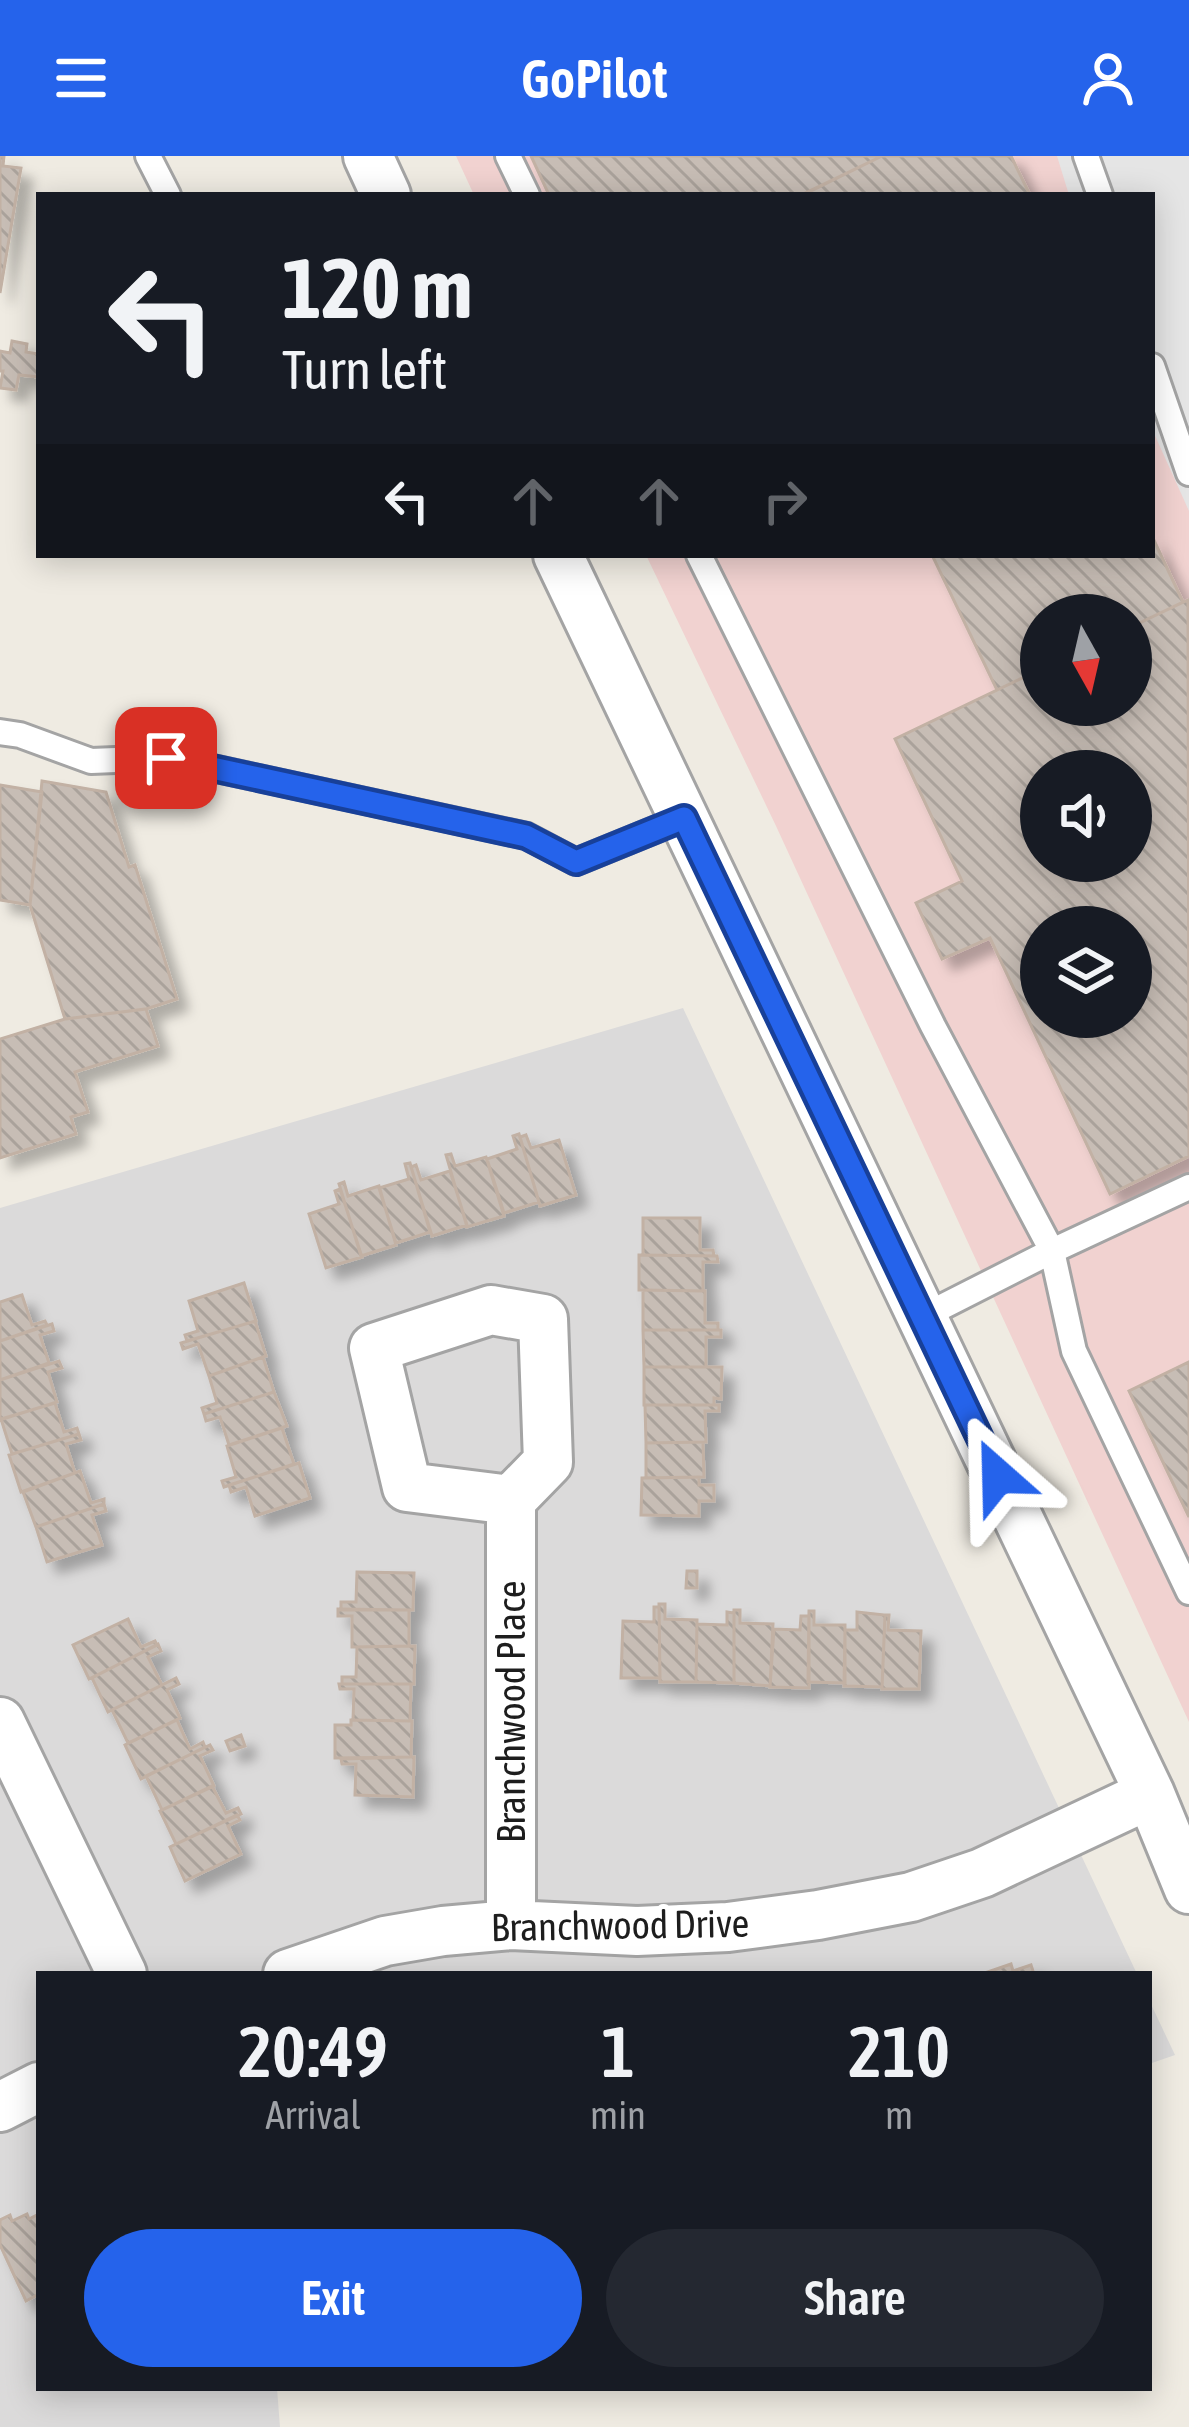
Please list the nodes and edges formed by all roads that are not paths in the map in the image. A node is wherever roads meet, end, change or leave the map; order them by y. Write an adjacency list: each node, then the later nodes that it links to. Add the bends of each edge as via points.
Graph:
1 (148, 156): 4 (lane)
2 (508, 156): 5 (lane)
3 (1086, 156): 6 (lane)
4 (166, 192)
5 (525, 192)
6 (1099, 192)
7 (1155, 375): 8 (lane)
8 (1189, 473)
9 (559, 558): 12 (street)
10 (700, 558): 14 (lane)
11 (0, 732): 12 (lane, via 91,761 166,758 526,836 576,862)
12 (684, 818): 15 (street)
13 (1189, 1187): 14 (lane)
14 (1052, 1251): 15 (lane); 17 (lane, via 1073,1351)
15 (922, 1317): 19 (street)
16 (511, 1500): 16 (street, via 548,1462 543,1318 491,1310 374,1348 407,1487); 21 (street, Branchwood Place)
17 (1189, 1592)
18 (0, 1722): 22 (street)
19 (1150, 1794): 20 (street); 21 (street, Branchwood Drive, via 982,1873 911,1897 728,1927)
20 (1189, 1889)
21 (511, 1924): 23 (street, Branchwood Drive, via 385,1941)
22 (121, 1971)
23 (297, 1971)
24 (36, 2089): 25 (street)
25 (0, 2107)

